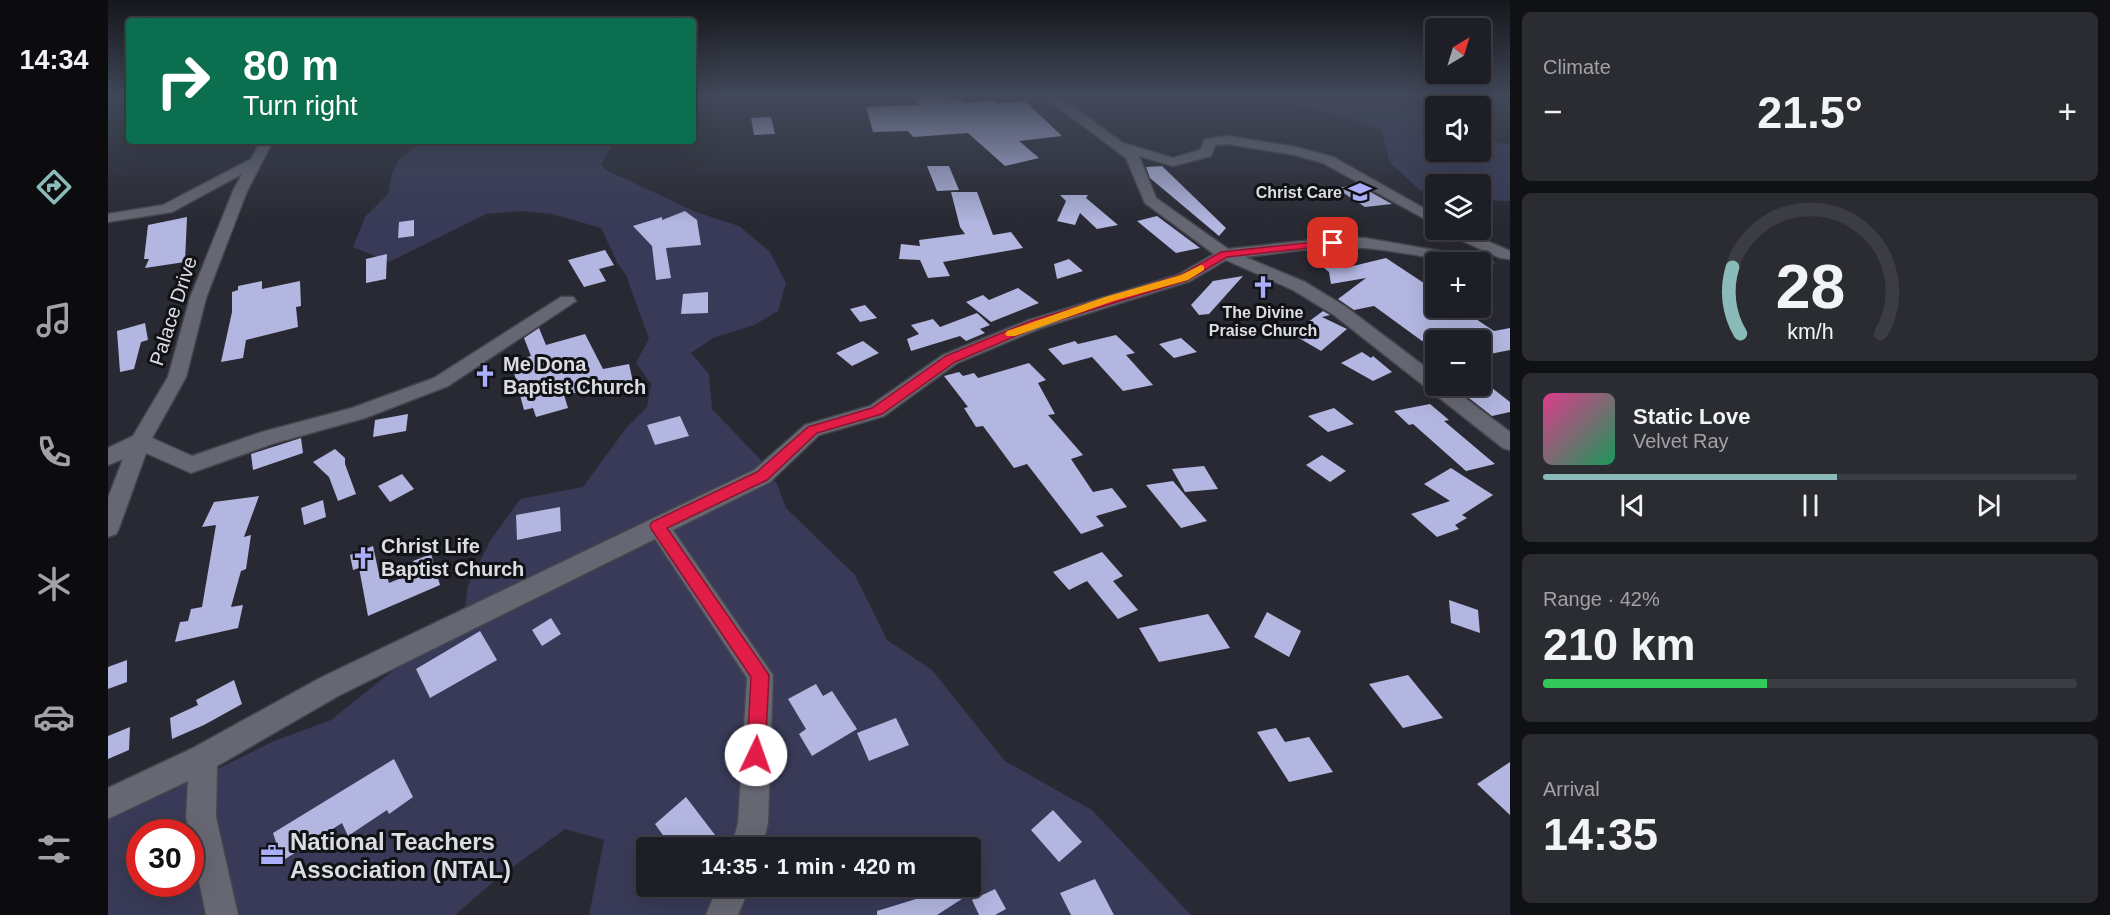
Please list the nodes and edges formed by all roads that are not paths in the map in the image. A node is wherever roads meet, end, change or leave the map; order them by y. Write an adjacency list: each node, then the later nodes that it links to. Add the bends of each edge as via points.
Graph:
1 (1109, 138): 3 (street)
2 (265, 144): 4 (street, Palace Drive)
3 (1122, 147): 5 (street, via 1173,162 1206,153 1210,142 1227,140 1296,151 1328,160); 9 (street, via 1132,156 1150,200)
4 (255, 162): 6 (street, via 167,209); 12 (street, Palace Drive, via 198,298 177,377)
5 (1425, 215)
6 (108, 218)
7 (1472, 240): 10 (street)
8 (1425, 253): 9 (street, via 1365,243 1333,243)
9 (1225, 254): 13 (street, via 1299,286 1340,311); 15 (street, via 1184,278 1035,324 951,359 877,411 812,430 762,476)
10 (1506, 255)
11 (567, 301): 12 (street, via 441,382 358,413 270,437 190,465)
12 (140, 441): 14 (street); 16 (street, Palace Drive)
13 (1510, 443)
14 (108, 457)
15 (658, 526): 17 (street, via 329,687); 19 (street, via 760,675)
16 (108, 528)
17 (203, 758): 18 (street); 21 (street, via 201,817)
18 (108, 804)
19 (750, 837)
20 (729, 897): 22 (street)
21 (222, 915)
22 (722, 915)

